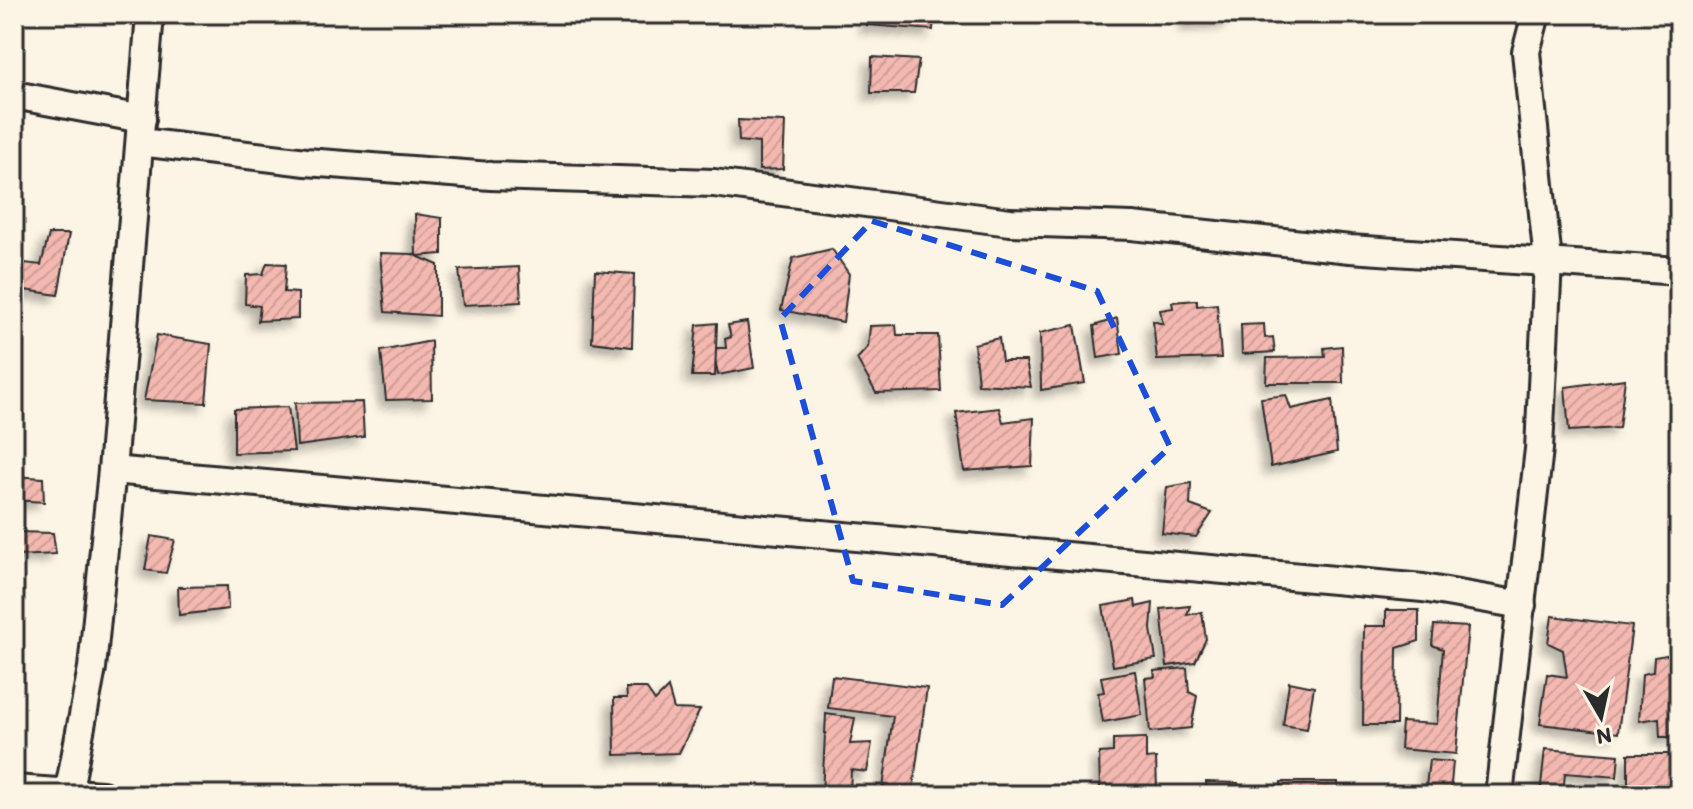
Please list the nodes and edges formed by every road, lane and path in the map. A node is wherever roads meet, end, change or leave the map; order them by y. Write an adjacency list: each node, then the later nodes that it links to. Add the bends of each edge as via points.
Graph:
1 (150, 14): 4 (street)
2 (1536, 14): 5 (street, via 1526,52)
3 (14, 95): 4 (street)
4 (141, 131): 5 (street, via 306,162 491,176 714,183 1010,222 1132,226 1350,249); 7 (street)
5 (1548, 261): 6 (street); 8 (street, via 1539,449)
6 (1679, 271)
7 (112, 470): 8 (street, via 1423,588); 10 (street, via 92,668)
8 (1522, 605): 12 (street)
9 (14, 789): 10 (street)
10 (69, 793): 11 (street)
11 (102, 795)
12 (1499, 795)

